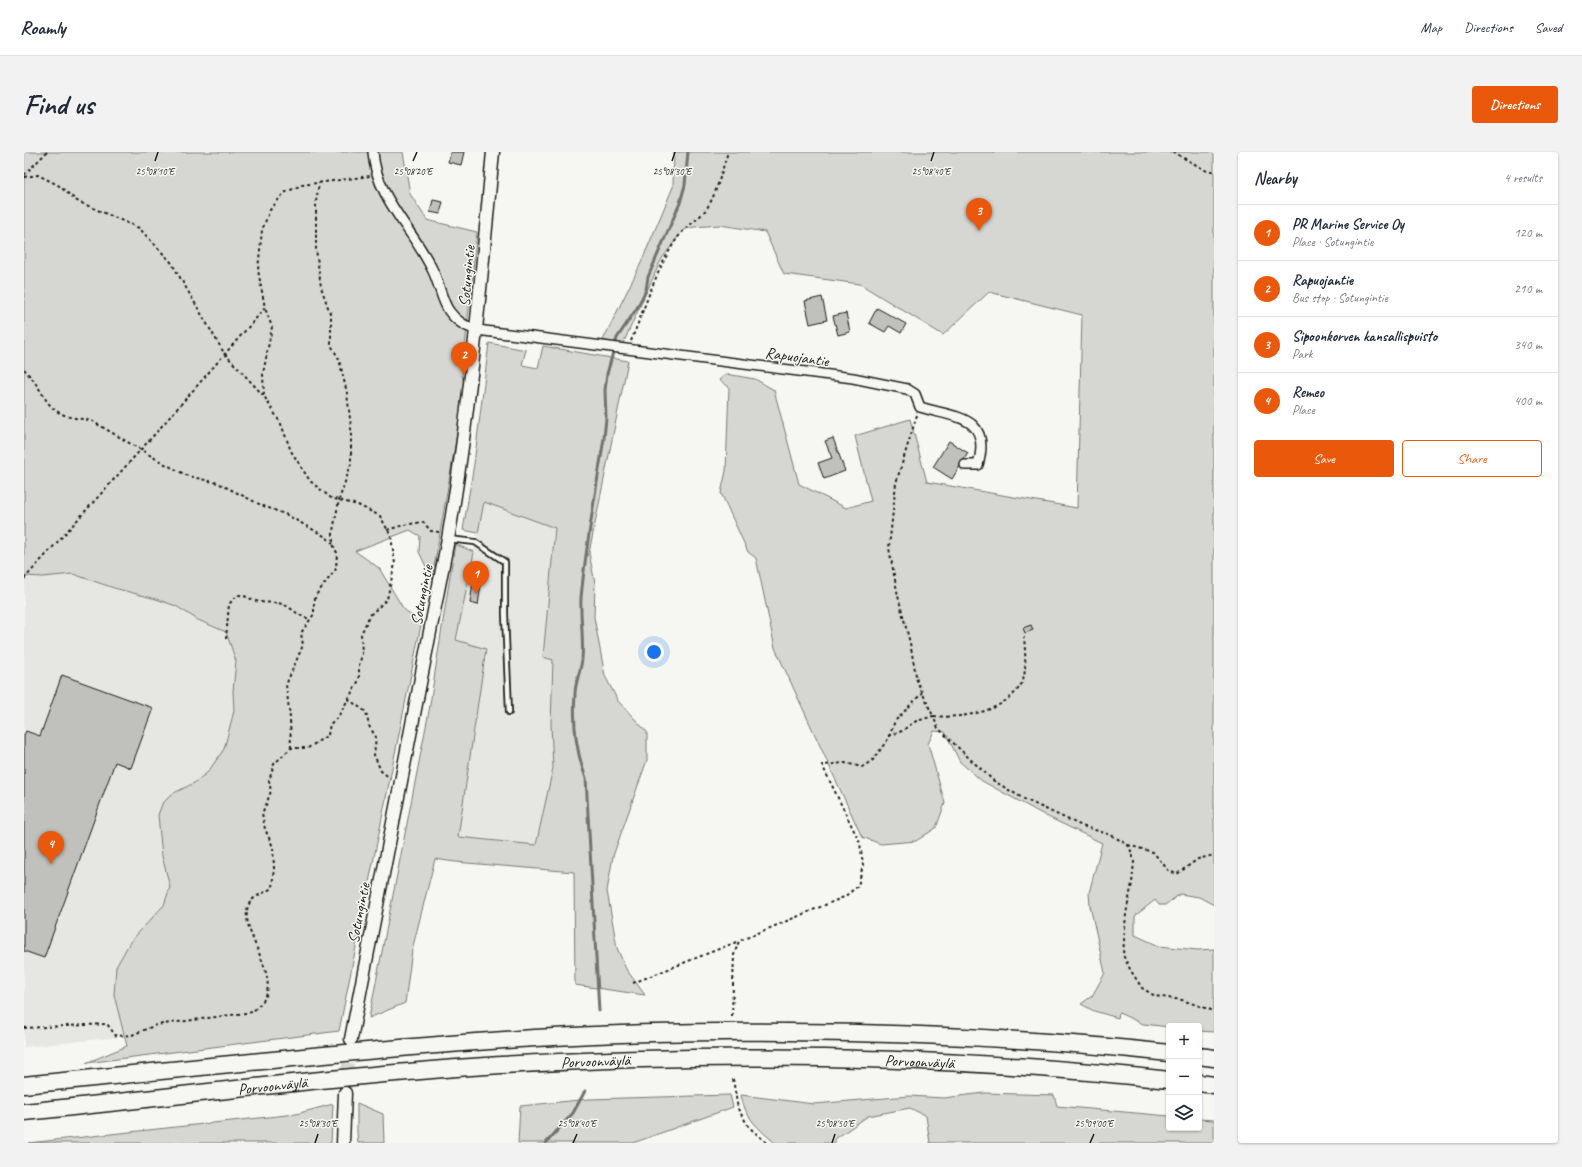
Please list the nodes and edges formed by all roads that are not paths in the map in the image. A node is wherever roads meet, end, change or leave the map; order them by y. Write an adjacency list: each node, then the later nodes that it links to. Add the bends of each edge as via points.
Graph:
1 (373, 152): 3 (street, Rapuojantie, via 374,165 382,190 432,269 449,311 462,325)
2 (493, 152): 3 (street, Sotungintie)
3 (477, 330): 4 (street, Rapuojantie, via 852,378 906,388 915,394 920,407 964,418 977,429 982,443 978,465); 5 (street, Sotungintie, via 467,417)
4 (965, 465)
5 (444, 536): 6 (lane, via 475,542 505,562); 7 (street, Sotungintie)
6 (509, 712)
7 (351, 1039)
8 (1166, 1053): 13 (highway, Porvoonväylä, via 1088,1044 956,1036 745,1032 632,1034 536,1038 366,1051)
9 (1202, 1056): 10 (highway)
10 (1214, 1058)
11 (1166, 1080): 16 (highway, Porvoonväylä, via 950,1062 834,1058 636,1059 367,1076)
12 (1202, 1083): 14 (highway)
13 (24, 1085)
14 (1214, 1085)
15 (345, 1093): 17 (street)
16 (24, 1112)
17 (343, 1143)

